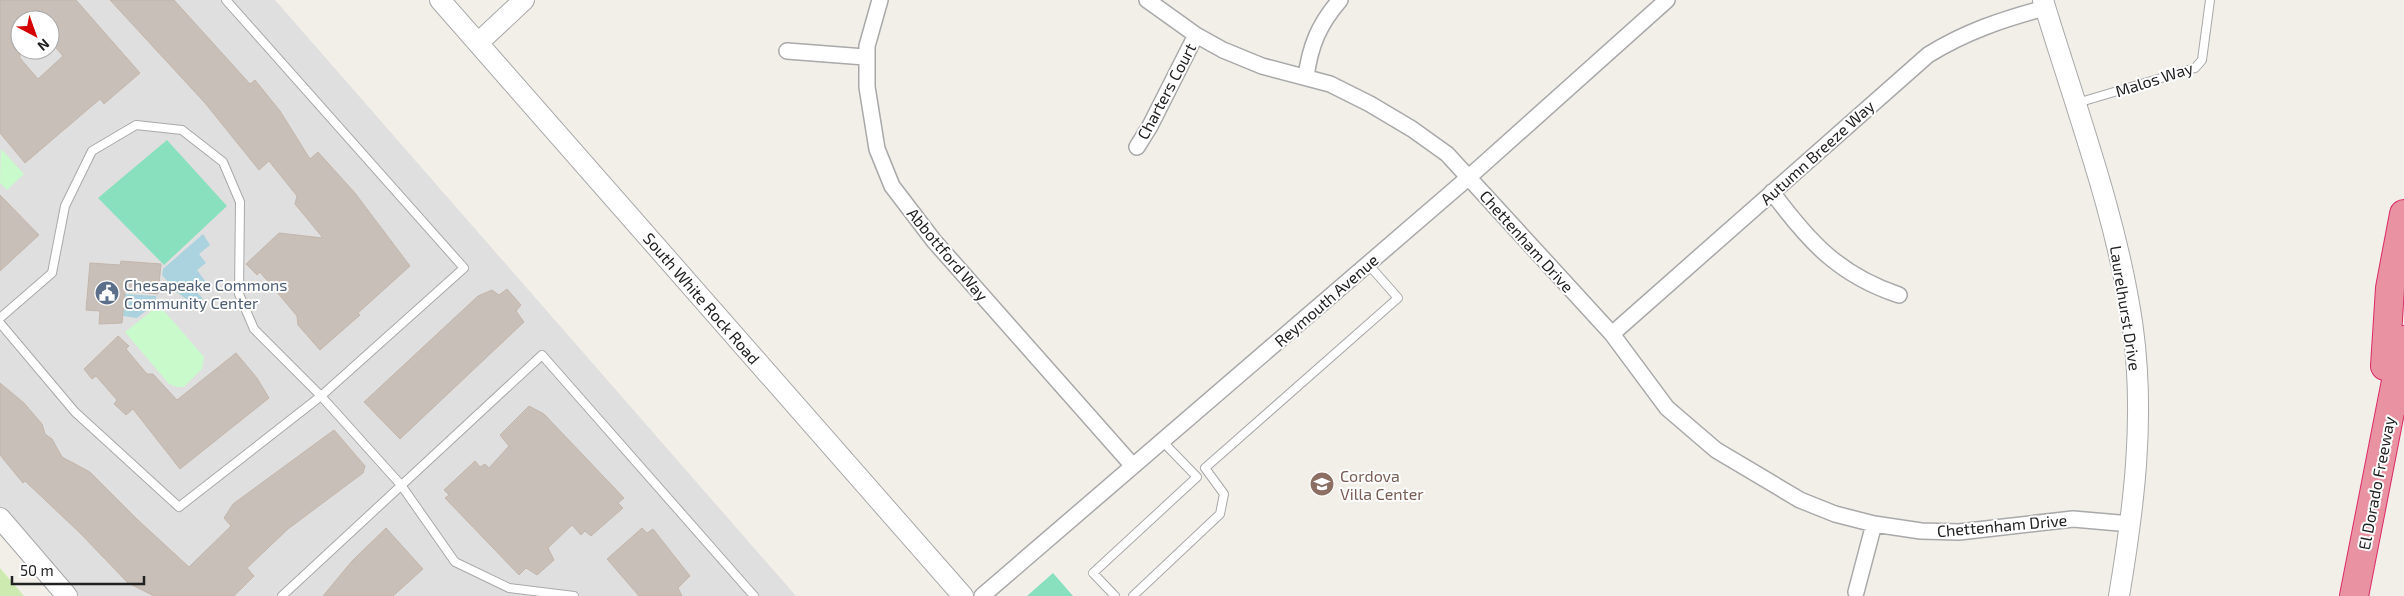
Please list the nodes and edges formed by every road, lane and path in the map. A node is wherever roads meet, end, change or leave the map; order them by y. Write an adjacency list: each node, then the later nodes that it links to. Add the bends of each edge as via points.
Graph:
1 (226, 0): 26 (lane, via 464,268)
2 (440, 0): 11 (street, South White Rock Road)
3 (524, 0): 11 (street)
4 (880, 0): 13 (street, Abbottford Way)
5 (1146, 0): 10 (street, Chettenham Drive)
6 (1340, 0): 14 (street, via 1317,33)
7 (1667, 0): 17 (street, Reymouth Avenue)
8 (2210, 0): 15 (lane, Malos Way, via 2202,60 2195,68)
9 (2044, 4): 15 (street, Laurelhurst Drive); 18 (street, Autumn Breeze Way, via 1967,33 1928,56)
10 (1196, 35): 14 (street, Chettenham Drive, via 1262,66); 16 (street, Charters Court)
11 (478, 43): 41 (street, South White Rock Road)
12 (787, 51): 13 (street)
13 (865, 57): 29 (street, Abbottford Way, via 868,107 877,149 892,186 934,241)
14 (1306, 77): 17 (street, Chettenham Drive, via 1330,84 1412,129 1448,154)
15 (2075, 104): 35 (street, Laurelhurst Drive, via 2114,234 2133,330 2139,428)
16 (1137, 147)
17 (1469, 178): 20 (street, Reymouth Avenue); 24 (street, Chettenham Drive)
18 (1772, 192): 21 (street, via 1801,230 1831,260 1864,282); 24 (street, Autumn Breeze Way)
19 (2404, 214): 28 (highway, via 2390,288)
20 (1368, 264): 27 (street, Reymouth Avenue); 30 (lane, via 1398,298)
21 (1899, 296)
22 (0, 318): 26 (lane, via 52,273 65,206 92,151 136,125 182,130 223,162 240,202 239,294 254,328)
23 (0, 323): 26 (lane, via 76,412 179,507)
24 (1612, 334): 34 (street, Chettenham Drive, via 1667,408 1716,450 1800,500 1835,514)
25 (2404, 340): 28 (highway, El Dorado Freeway)
26 (321, 396): 32 (lane)
27 (1162, 441): 29 (street, Reymouth Avenue); 31 (lane)
28 (2379, 462): 46 (highway, El Dorado Freeway)
29 (1133, 466): 42 (street, Reymouth Avenue)
30 (1205, 468): 31 (lane); 44 (lane, via 1224,494 1220,514)
31 (1196, 476): 43 (lane, via 1093,573)
32 (401, 485): 38 (lane); 39 (lane, via 455,562 509,588); 40 (lane, via 542,355)
33 (0, 518): 37 (street)
34 (1874, 524): 35 (street, Chettenham Drive, via 1921,531 1959,532 2073,519); 36 (street)
35 (2131, 524): 45 (street, Laurelhurst Drive)
36 (1856, 592)
37 (67, 596)
38 (282, 596)
39 (574, 596)
40 (754, 596)
41 (963, 596)
42 (982, 596)
43 (1115, 596)
44 (1132, 596)
45 (2119, 596)
46 (2354, 596)

